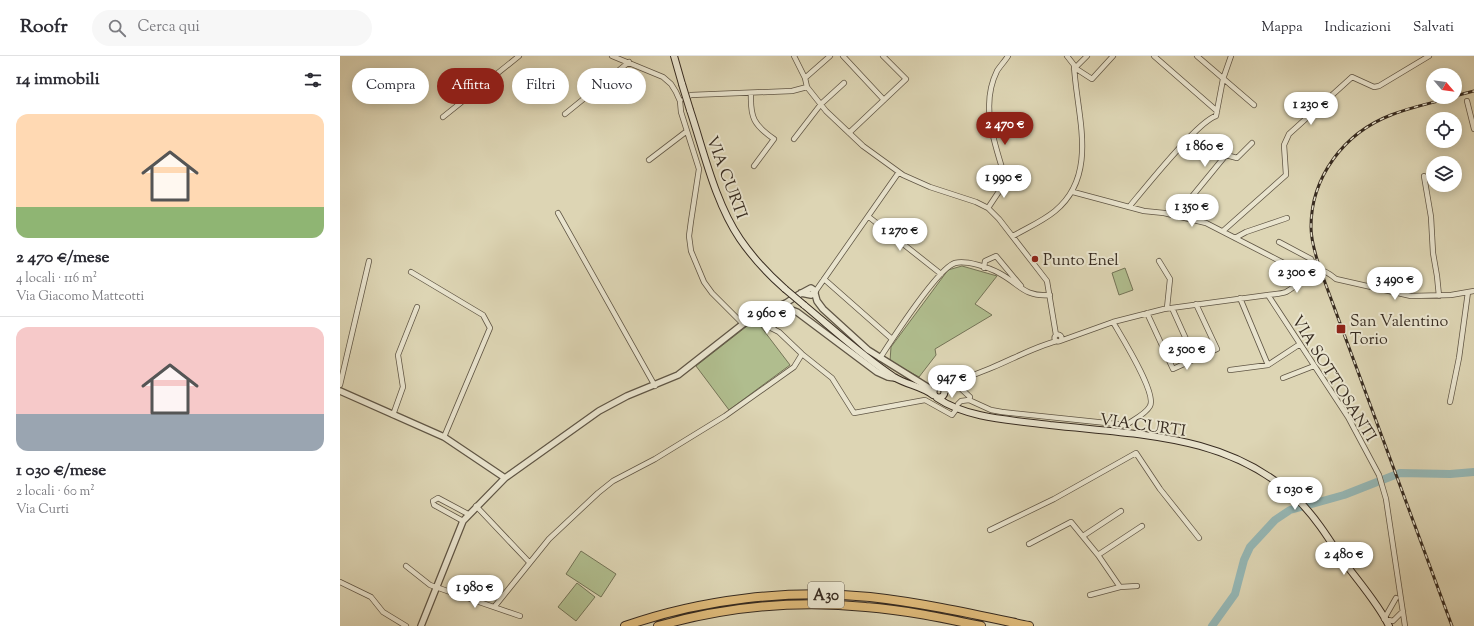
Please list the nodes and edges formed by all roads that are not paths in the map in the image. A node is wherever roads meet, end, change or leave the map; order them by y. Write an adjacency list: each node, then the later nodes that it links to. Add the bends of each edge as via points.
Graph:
1 (519, 56): 30 (street)
2 (612, 56): 16 (street)
3 (674, 56): 90 (main road, VIA CURTI, bridge, via 724,211 739,238 759,265 785,289)
4 (794, 56): 18 (street)
5 (830, 56): 18 (street)
6 (843, 56): 23 (street)
7 (883, 56): 23 (street, via 906,79)
8 (1008, 56): 42 (street, via 997,71 988,114 1006,181)
9 (1067, 56): 17 (street)
10 (1087, 56): 17 (street)
11 (1113, 56): 17 (street, via 1092,79)
12 (1154, 56): 28 (street)
13 (1197, 56): 19 (street)
14 (1231, 56): 19 (street)
15 (1428, 56): 47 (street, via 1379,86 1374,87 1352,77 1289,134 1284,145 1286,174)
16 (629, 62): 24 (street, via 663,77 671,84); 29 (street)
17 (1075, 69): 40 (street, via 1083,128 1083,153)
18 (805, 78): 21 (street)
19 (1223, 79): 27 (street); 28 (street)
20 (844, 83): 26 (street)
21 (807, 87): 22 (street, via 792,92); 26 (street)
22 (751, 93): 24 (street, via 691,95); 37 (street, via 750,110 757,126 774,139)
23 (884, 100): 33 (street)
24 (680, 101): 32 (street, via 680,112)
25 (1467, 101): 31 (street)
26 (821, 104): 33 (street); 34 (street)
27 (1254, 105)
28 (1217, 112): 41 (street, via 1216,116 1210,117 1196,131)
29 (565, 114)
30 (443, 117)
31 (1474, 128)
32 (687, 131): 36 (street); 78 (street, via 699,169 690,221 691,251 704,282)
33 (849, 133): 38 (street)
34 (794, 139)
35 (1252, 143): 44 (street, via 1237,158 1226,155)
36 (649, 160)
37 (754, 166)
38 (900, 172): 42 (street, via 930,187); 45 (street)
39 (1424, 176): 65 (street, via 1431,217)
40 (1072, 192): 41 (street); 48 (street, via 1054,212)
41 (1129, 207): 44 (street)
42 (988, 208): 48 (street)
43 (558, 213): 94 (street)
44 (1176, 216): 47 (street, via 1206,223)
45 (869, 217): 56 (street); 58 (street)
46 (1288, 218): 49 (street)
47 (1223, 231): 49 (street)
48 (1013, 236): 63 (street, via 1043,274)
49 (1235, 238): 57 (street)
50 (1279, 242): 54 (street, via 1311,259)
51 (368, 261): 92 (street)
52 (1159, 261): 70 (street, via 1170,279)
53 (984, 268): 56 (street, via 962,262 947,267); 60 (street, via 998,272); 60 (street, via 985,261 996,256)
54 (1318, 270): 57 (street); 65 (street, via 1326,271 1336,279 1368,288 1411,296)
55 (411, 272): 105 (street, via 483,315 490,328)
56 (941, 274): 82 (street)
57 (1307, 275): 64 (street, via 1287,291)
58 (823, 280): 59 (street); 82 (street)
59 (812, 290): 67 (street, via 811,295 801,293); 85 (street, VIA CURTI, via 817,301 829,315)
60 (1023, 290): 63 (street, via 1034,295)
61 (1474, 291): 62 (street)
62 (1468, 292): 65 (street); 100 (street)
63 (1050, 295): 81 (street)
64 (1268, 295): 66 (street); 83 (street, VIA SOTTOSANTI)
65 (1438, 296)
66 (1240, 298): 68 (street); 87 (street)
67 (786, 303): 71 (street); 72 (street)
68 (1196, 304): 70 (street); 86 (street, via 1216,349)
69 (418, 307): 104 (street, via 398,355 403,387)
70 (1170, 308): 73 (street); 86 (street)
71 (782, 310): 75 (street); 90 (street, via 797,312 877,372)
72 (767, 312): 74 (street); 75 (street, via 775,315); 77 (street, via 761,319)
73 (1147, 313): 76 (street); 86 (street, via 1173,369)
74 (752, 319): 77 (street); 78 (street)
75 (776, 321): 79 (street); 80 (street)
76 (1113, 322): 81 (street, via 1069,337); 99 (street, via 1151,393 1152,401 1147,410 1126,426 1002,412)
77 (762, 323): 79 (street)
78 (743, 324): 94 (street, via 678,374)
79 (769, 327): 80 (street)
80 (779, 332): 84 (street)
81 (1058, 337): 93 (street, via 1048,344)
82 (892, 339): 85 (street)
83 (1300, 344): 87 (street); 88 (street, VIA SOTTOSANTI)
84 (802, 354): 103 (street, via 832,378 854,413 902,406 920,400 925,400 952,415); 117 (street, via 794,367 725,416 612,481 549,539)
85 (880, 358): 95 (street, VIA CURTI)
86 (1195, 359)
87 (1268, 365): 89 (street)
88 (1314, 366): 91 (street); 126 (street, VIA SOTTOSANTI, via 1348,417 1379,475)
89 (1230, 370)
90 (896, 378): 95 (main road, VIA CURTI)
91 (1283, 378)
92 (340, 385)
93 (954, 385): 97 (street); 99 (street, via 968,394)
94 (655, 386): 106 (street, via 627,396 599,411)
95 (926, 388): 97 (main road, VIA CURTI); 98 (main road, VIA CURTI)
96 (340, 391): 104 (street)
97 (941, 391): 98 (main road, via 942,397); 98 (main road, via 933,390); 101 (main road)
98 (935, 396): 101 (main road, VIA CURTI)
99 (970, 400): 102 (street)
100 (1450, 402)
101 (949, 404): 128 (main road, VIA CURTI, via 987,416 1173,438 1209,448 1246,463 1289,492 1314,518)
102 (958, 404)
103 (955, 411)
104 (394, 415): 105 (street)
105 (444, 437): 106 (street)
106 (505, 478): 107 (street)
107 (476, 506): 109 (street); 117 (street)
108 (1121, 511): 113 (street)
109 (468, 514): 110 (street); 110 (street, via 438,498 433,501 434,505)
110 (463, 521): 121 (street)
111 (1142, 526): 116 (street)
112 (990, 530): 114 (street, via 1054,499 1136,454)
113 (1083, 536): 115 (street, via 1071,522); 116 (street)
114 (1199, 538)
115 (1029, 544)
116 (1098, 556): 122 (street)
117 (529, 562): 125 (street)
118 (406, 566): 121 (street)
119 (340, 582): 129 (street, via 371,597 383,612)
120 (1137, 586): 122 (street)
121 (436, 587): 125 (street); 130 (street)
122 (1120, 587): 123 (street)
123 (1090, 595)
124 (1396, 598): 128 (street)
125 (495, 606): 127 (street)
126 (1402, 611): 128 (street, via 1393,621); 136 (street, VIA SOTTOSANTI)
127 (520, 616)
128 (1384, 619): 135 (main road, VIA CURTI)
129 (406, 626)
130 (421, 626)
131 (625, 626): 134 (highway, A30, via 722,602 820,595 870,597 913,603)
132 (658, 626): 133 (highway, A30, via 701,615 772,606 843,605 911,612)
133 (980, 626)
134 (1029, 626)
135 (1389, 626)
136 (1405, 626)

